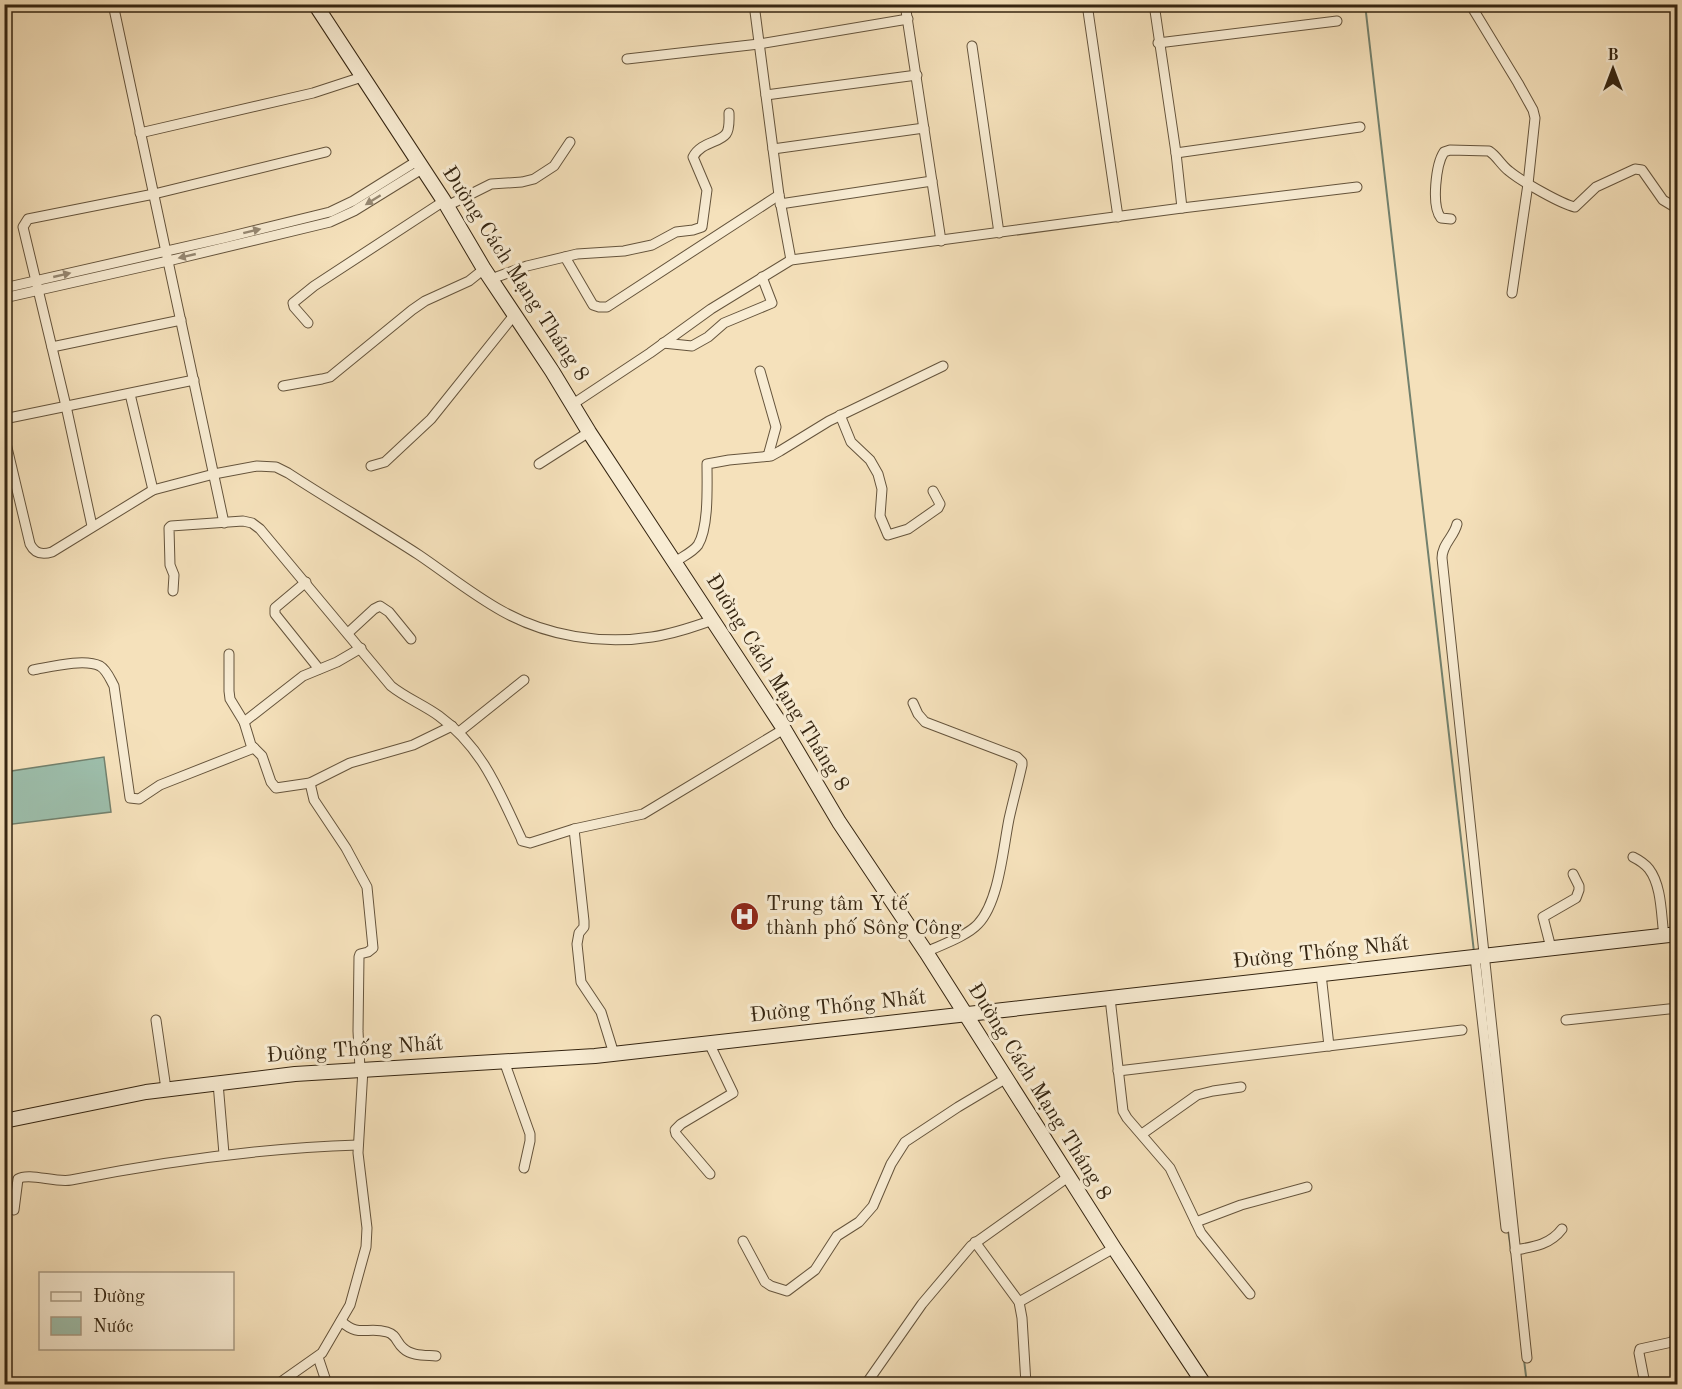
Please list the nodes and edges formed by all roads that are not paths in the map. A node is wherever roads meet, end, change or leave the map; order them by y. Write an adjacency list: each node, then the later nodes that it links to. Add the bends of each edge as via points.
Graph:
1 (113, 4): 20 (street)
2 (315, 4): 15 (street, Đường Cách Mạng Tháng 8)
3 (754, 4): 11 (street)
4 (905, 4): 8 (street)
5 (1087, 4): 34 (street)
6 (1154, 4): 10 (street)
7 (1470, 4): 27 (street, via 1533,110 1536,124)
8 (908, 19): 11 (street); 14 (street)
9 (1338, 21): 10 (street)
10 (1158, 43): 24 (street)
11 (759, 44): 13 (street); 16 (street)
12 (972, 46): 36 (street)
13 (627, 59)
14 (916, 75): 16 (street); 19 (street)
15 (362, 77): 20 (street, via 313,93); 25 (street, Đường Cách Mạng Tháng 8)
16 (766, 95): 22 (street)
17 (729, 113): 39 (street, via 725,135 693,157 707,190 702,226 676,232 652,245)
18 (1360, 127): 24 (street)
19 (924, 128): 22 (street); 26 (street)
20 (140, 133): 29 (street)
21 (570, 142): 31 (street, via 554,166 534,179 491,184)
22 (773, 149): 30 (street)
23 (326, 152): 29 (street)
24 (1176, 153): 32 (street)
25 (419, 165): 31 (street, Đường Cách Mạng Tháng 8); 38 (street, via 337,209)
26 (932, 181): 30 (street); 37 (street)
27 (1528, 184): 33 (street, via 1575,207 1596,187 1639,169 1663,200); 35 (street, via 1489,151 1444,152 1438,171 1436,208 1441,218); 45 (street)
28 (1357, 187): 32 (street)
29 (154, 194): 38 (street); 43 (street, via 28,219 23,227)
30 (780, 200): 39 (street, via 607,307 593,305); 40 (street)
31 (445, 203): 41 (street, Đường Cách Mạng Tháng 8); 49 (street, via 333,273 293,303)
32 (1182, 208): 34 (street)
33 (1677, 209)
34 (1118, 217): 36 (street)
35 (1451, 219)
36 (999, 233): 37 (street)
37 (941, 241): 40 (street)
38 (167, 256): 43 (street); 48 (street)
39 (565, 257): 41 (street)
40 (791, 260): 42 (street)
41 (488, 274): 47 (street, Đường Cách Mạng Tháng 8); 55 (street, via 425,301 330,377)
42 (762, 277): 50 (street); 50 (street, via 772,303 724,323 692,346)
43 (37, 285): 44 (street); 46 (street); 51 (street)
44 (4, 288)
45 (1512, 293)
46 (4, 298)
47 (515, 314): 57 (street, Đường Cách Mạng Tháng 8); 65 (street, via 431,419 385,462)
48 (180, 320): 51 (street); 54 (street)
49 (308, 323)
50 (663, 343): 57 (street)
51 (52, 348): 58 (street)
52 (942, 366): 59 (street)
53 (760, 371): 63 (street, via 776,427)
54 (194, 381): 56 (street); 66 (street)
55 (283, 386)
56 (130, 394): 58 (street); 67 (street)
57 (573, 404): 61 (street, Đường Cách Mạng Tháng 8)
58 (66, 406): 60 (street); 71 (street)
59 (840, 416): 63 (street); 68 (street, via 852,442 878,474 882,489 880,516 888,535 908,530 938,508 940,504)
60 (4, 419)
61 (590, 432): 64 (street); 72 (street, Đường Cách Mạng Tháng 8)
62 (4, 435): 71 (street, via 33,550 39,554 52,552)
63 (768, 456): 72 (street, via 707,464 702,534 694,549)
64 (539, 464)
65 (371, 466)
66 (214, 474): 67 (street); 69 (street); 75 (street, via 257,466 276,467 488,602 547,630 592,639 651,637)
67 (153, 490): 71 (street)
68 (933, 492)
69 (224, 523): 73 (street, via 243,522 260,529); 74 (street, via 169,528)
70 (1457, 524): 95 (street, via 1443,548 1442,558)
71 (92, 526)
72 (675, 562): 75 (street, Đường Cách Mạng Tháng 8)
73 (306, 582): 76 (street); 80 (street, via 274,610)
74 (173, 591)
75 (713, 620): 86 (street, Đường Cách Mạng Tháng 8)
76 (348, 633): 77 (street, via 380,606); 78 (street)
77 (411, 639)
78 (361, 648): 80 (street); 85 (street, via 391,686)
79 (229, 654): 84 (street, via 230,699)
80 (319, 669): 84 (street, via 303,676)
81 (33, 670): 87 (street, via 85,663 100,666 108,675 114,686 130,798 139,798 160,785)
82 (524, 680): 85 (street)
83 (913, 703): 94 (street, via 925,722 1022,762 996,889 982,919 969,931)
84 (244, 722): 87 (street)
85 (456, 729): 88 (street, via 350,763); 89 (street, via 485,764 522,841 530,843)
86 (784, 729): 89 (street, via 643,814); 94 (street, Đường Cách Mạng Tháng 8, via 839,822)
87 (254, 748): 88 (street, via 262,756 274,786)
88 (310, 783): 107 (street, via 314,800 367,887 373,948 359,957)
89 (574, 830): 105 (street, via 584,921 577,944 581,982 601,1012)
90 (1633, 857): 92 (street, via 1649,868)
91 (1573, 874): 93 (street, via 1579,886 1576,898 1544,917)
92 (1671, 935): 93 (street, Đường Thống Nhất)
93 (1551, 948): 95 (street, Đường Thống Nhất)
94 (926, 952): 99 (street, Đường Cách Mạng Tháng 8)
95 (1480, 956): 96 (street, Đường Thống Nhất); 127 (street); 127 (street, via 1525,1358)
96 (1321, 974): 97 (street, Đường Thống Nhất); 104 (street)
97 (1110, 998): 99 (street, Đường Thống Nhất); 108 (street)
98 (1677, 1008): 101 (street)
99 (965, 1014): 103 (street, Đường Thống Nhất); 109 (street, Đường Cách Mạng Tháng 8)
100 (156, 1020): 112 (street)
101 (1566, 1020)
102 (1462, 1030): 104 (street)
103 (710, 1043): 105 (street, Đường Thống Nhất); 118 (street, via 733,1093 675,1130)
104 (1329, 1046): 108 (street)
105 (614, 1053): 106 (street, Đường Thống Nhất)
106 (504, 1061): 107 (street, Đường Thống Nhất); 117 (street, via 530,1134)
107 (362, 1069): 110 (street, Đường Thống Nhất); 115 (street)
108 (1118, 1071): 114 (street, via 1123,1111)
109 (1005, 1079): 119 (street, Đường Cách Mạng Tháng 8); 124 (street, via 905,1142 873,1206 859,1222 837,1236 819,1266 790,1290 783,1291 765,1281)
110 (218, 1083): 112 (street, Đường Thống Nhất); 116 (street)
111 (1241, 1087): 114 (street, via 1197,1095)
112 (166, 1089): 113 (street, Đường Thống Nhất)
113 (4, 1122)
114 (1142, 1134): 122 (street, via 1170,1168)
115 (358, 1145): 116 (street); 130 (street, via 368,1238 350,1305)
116 (224, 1154): 121 (street, via 66,1181 21,1177)
117 (524, 1168)
118 (710, 1174)
119 (1068, 1177): 125 (street); 126 (street, Đường Cách Mạng Tháng 8)
120 (1307, 1187): 122 (street)
121 (14, 1210)
122 (1196, 1222): 128 (street)
123 (1562, 1229): 127 (street, via 1542,1245)
124 (742, 1241)
125 (975, 1242): 129 (street); 136 (street, via 922,1304)
126 (1113, 1248): 129 (street); 138 (street, Đường Cách Mạng Tháng 8)
127 (1515, 1250)
128 (1250, 1294)
129 (1019, 1302): 137 (street)
130 (341, 1321): 132 (street, via 350,1329 393,1334 402,1348 414,1354); 133 (street)
131 (1677, 1328): 139 (street, via 1672,1342 1640,1349)
132 (436, 1356)
133 (318, 1357): 134 (street); 135 (street)
134 (278, 1384)
135 (327, 1384)
136 (866, 1384)
137 (1026, 1384)
138 (1204, 1384)
139 (1645, 1384)

